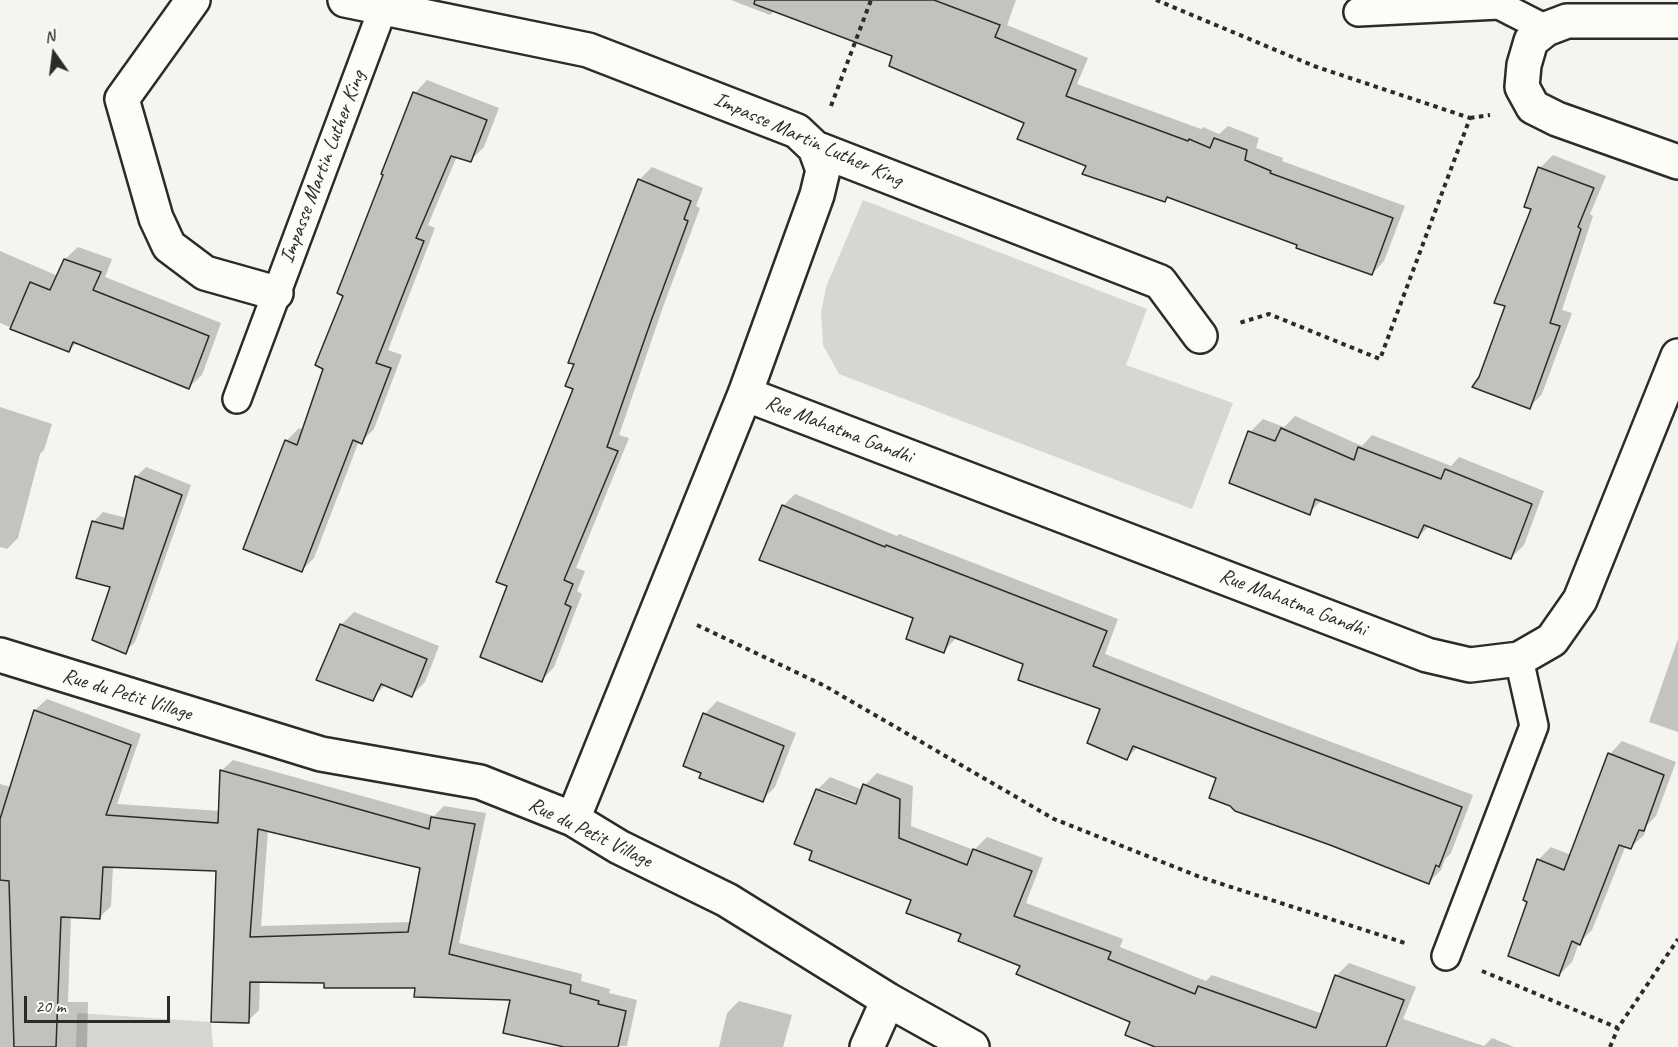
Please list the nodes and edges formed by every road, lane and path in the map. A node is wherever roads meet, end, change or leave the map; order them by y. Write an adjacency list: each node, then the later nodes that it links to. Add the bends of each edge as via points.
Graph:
1 (193, 0): 11 (street, via 122,99 156,218 169,246 205,273)
2 (345, 0): 5 (street, Impasse Martin Luther King)
3 (871, 0): 9 (path)
4 (1156, 0): 12 (path, via 1314,66 1470,118 1380,358 1269,314)
5 (383, 8): 9 (street, Impasse Martin Luther King, via 588,50 797,131); 11 (lane, Impasse Martin Luther King)
6 (1358, 12): 8 (lane, via 1499,5)
7 (1678, 21): 8 (street, via 1567,21)
8 (1546, 29): 10 (street, via 1531,41 1524,65 1522,87 1533,107)
9 (815, 148): 12 (street, Impasse Martin Luther King, via 1160,282); 14 (street, Rue Mahatma Gandhi, via 823,170 817,195)
10 (1678, 162)
11 (276, 293): 15 (lane, Impasse Martin Luther King)
12 (1200, 336)
13 (1678, 356): 18 (street, Rue Mahatma Gandhi, via 1580,600 1552,640)
14 (745, 394): 16 (street, Rue Mahatma Gandhi); 18 (street, Rue Mahatma Gandhi, via 1428,655 1470,665)
15 (237, 399)
16 (659, 607): 19 (street, Rue Mahatma Gandhi); 21 (path, via 825,686 1054,819 1200,876)
17 (0, 655): 19 (street, Rue du Petit Village, via 321,754 480,782)
18 (1518, 659): 21 (lane, via 1534,726)
19 (573, 819): 22 (street, Rue du Petit Village, via 619,847 727,900)
20 (1678, 939): 23 (path)
21 (1446, 956): 23 (path)
22 (888, 1000): 24 (street); 25 (street, Rue du Petit Village)
23 (1618, 1028): 26 (path)
24 (867, 1047)
25 (972, 1047)
26 (1610, 1047)

